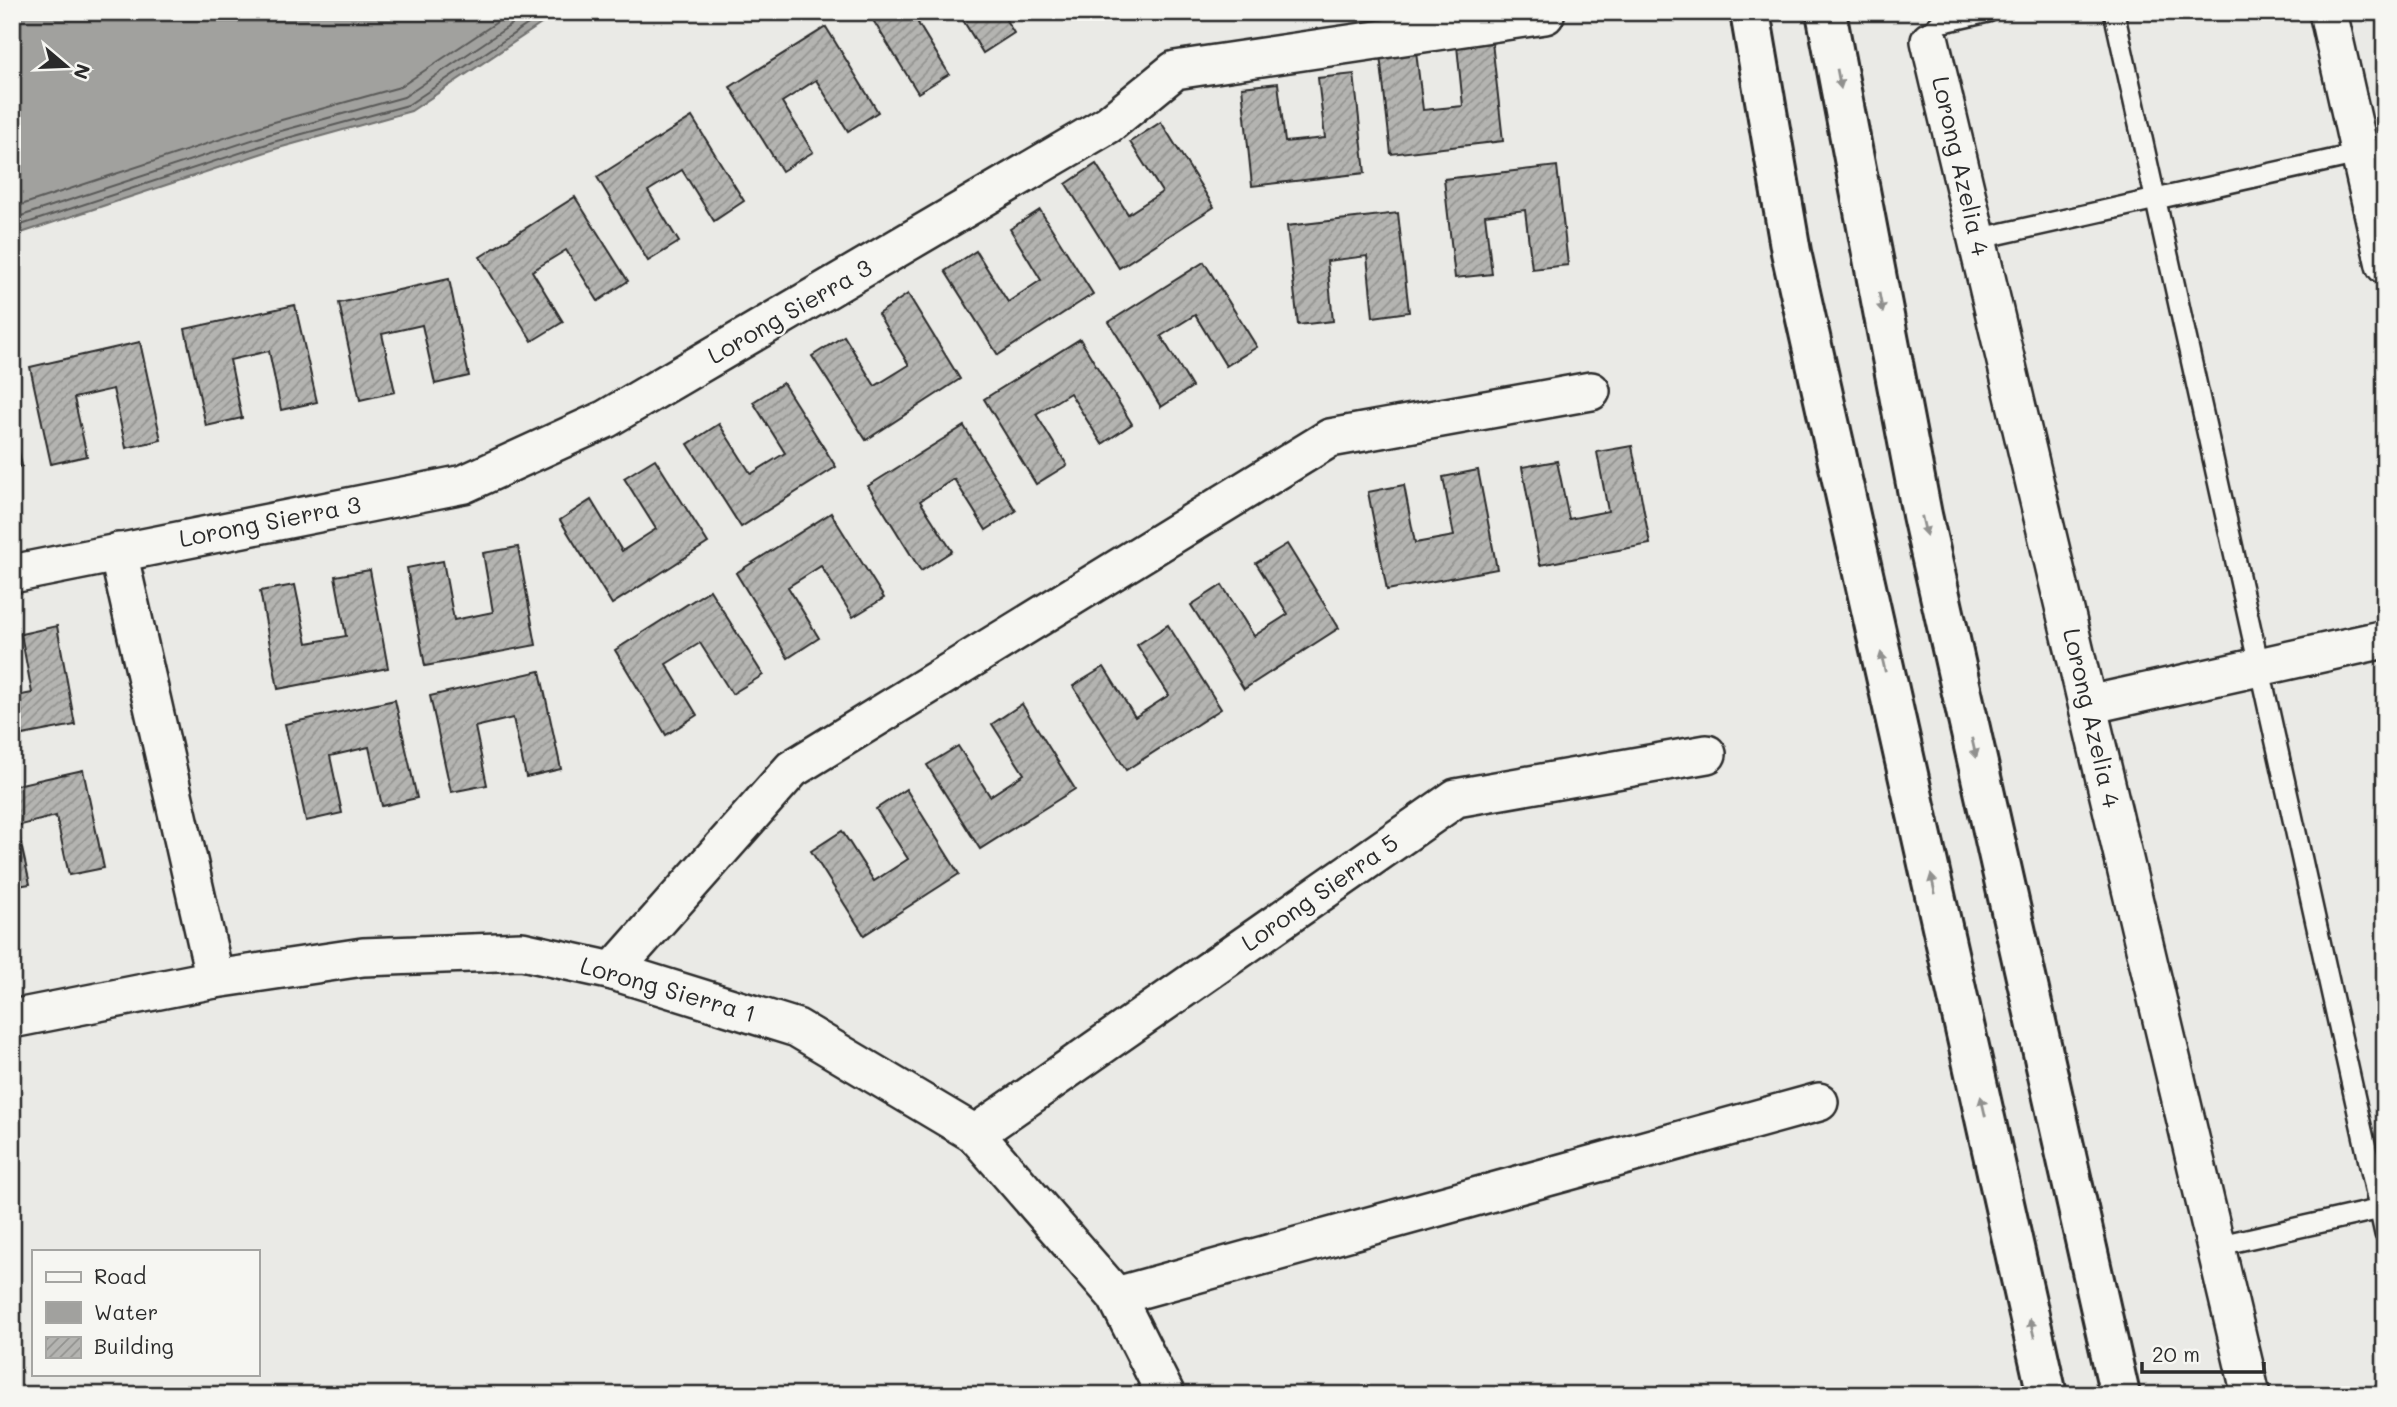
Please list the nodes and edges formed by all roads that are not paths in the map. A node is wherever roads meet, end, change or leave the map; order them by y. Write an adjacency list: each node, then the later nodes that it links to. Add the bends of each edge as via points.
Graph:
1 (1750, 12): 29 (street, one-way to 1, via 1791,252)
2 (1826, 12): 30 (street, one-way to 30, via 1922,515)
3 (1988, 12): 7 (lane, via 1940,23)
4 (2114, 12): 9 (lane)
5 (2328, 12): 8 (street)
6 (1545, 15): 13 (street, Lorong Sierra 3, via 1175,70 1109,124 606,419 464,484)
7 (1930, 41): 10 (street, Lorong Azelia 4)
8 (2372, 151): 9 (lane); 11 (street)
9 (2156, 199): 10 (lane); 16 (lane)
10 (1977, 239): 17 (street, Lorong Azelia 4)
11 (2385, 265)
12 (1591, 391): 19 (street, via 1330,438 792,769)
13 (118, 552): 14 (street, Lorong Sierra 3); 20 (street)
14 (12, 574)
15 (2385, 639): 16 (street)
16 (2259, 667): 17 (street); 24 (lane)
17 (2088, 705): 26 (street, Lorong Azelia 4)
18 (1707, 754): 23 (street, Lorong Sierra 5, via 1456,797)
19 (613, 971): 20 (street, Lorong Sierra 1, via 522,951 363,957); 23 (street, Lorong Sierra 1, via 797,1028)
20 (215, 979): 21 (street, Lorong Sierra 1)
21 (12, 1019)
22 (1819, 1102): 27 (street)
23 (975, 1134): 27 (street, Lorong Sierra 1)
24 (2381, 1209): 25 (lane); 26 (lane)
25 (2385, 1234)
26 (2216, 1246): 31 (street, Lorong Azelia 4)
27 (1116, 1296): 28 (street, Lorong Sierra 1)
28 (1166, 1395)
29 (2048, 1395)
30 (2120, 1395)
31 (2251, 1395)

